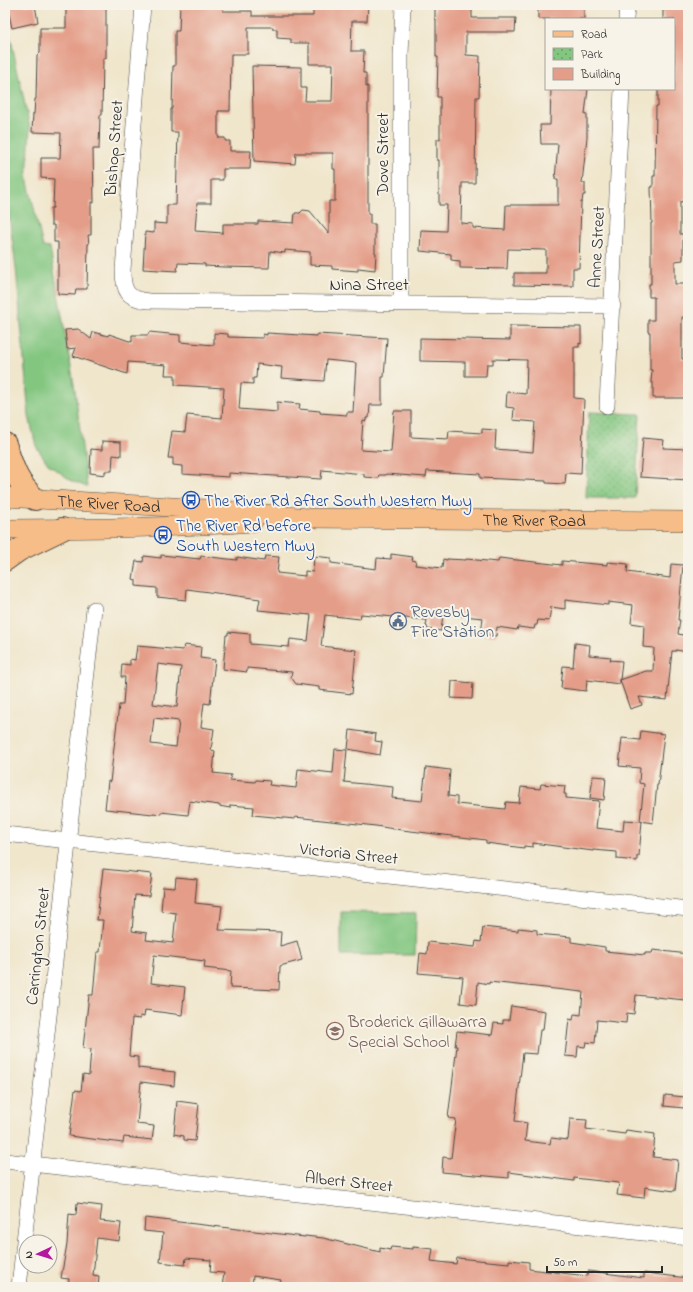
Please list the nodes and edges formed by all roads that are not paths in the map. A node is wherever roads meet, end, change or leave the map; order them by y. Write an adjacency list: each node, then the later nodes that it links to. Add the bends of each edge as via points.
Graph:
1 (143, 5): 6 (street, Bishop Street, via 123,270)
2 (403, 5): 7 (street, Dove Street)
3 (627, 5): 4 (street)
4 (626, 18)
5 (622, 90): 8 (street, Anne Street)
6 (127, 293): 7 (street, Nina Street, via 133,298 149,301)
7 (401, 303): 8 (street, Nina Street)
8 (613, 306): 9 (street, Anne Street)
9 (607, 406)
10 (5, 444): 12 (highway, via 17,478)
11 (5, 497): 12 (main road, The River Road)
12 (35, 499): 13 (main road, The River Road, via 222,510)
13 (308, 518): 14 (main road, The River Road); 16 (main road, The River Road, via 217,525)
14 (688, 521)
15 (5, 529): 16 (main road, The River Road)
16 (62, 529): 17 (highway, via 19,550)
17 (5, 560)
18 (94, 609): 20 (street, Carrington Street)
19 (5, 834): 20 (street, Victoria Street)
20 (68, 841): 21 (street, Victoria Street); 23 (street, Carrington Street)
21 (688, 909)
22 (5, 1161): 23 (street, Albert Street)
23 (33, 1164): 24 (street, Albert Street); 25 (street, Carrington Street)
24 (688, 1238)
25 (19, 1287)

